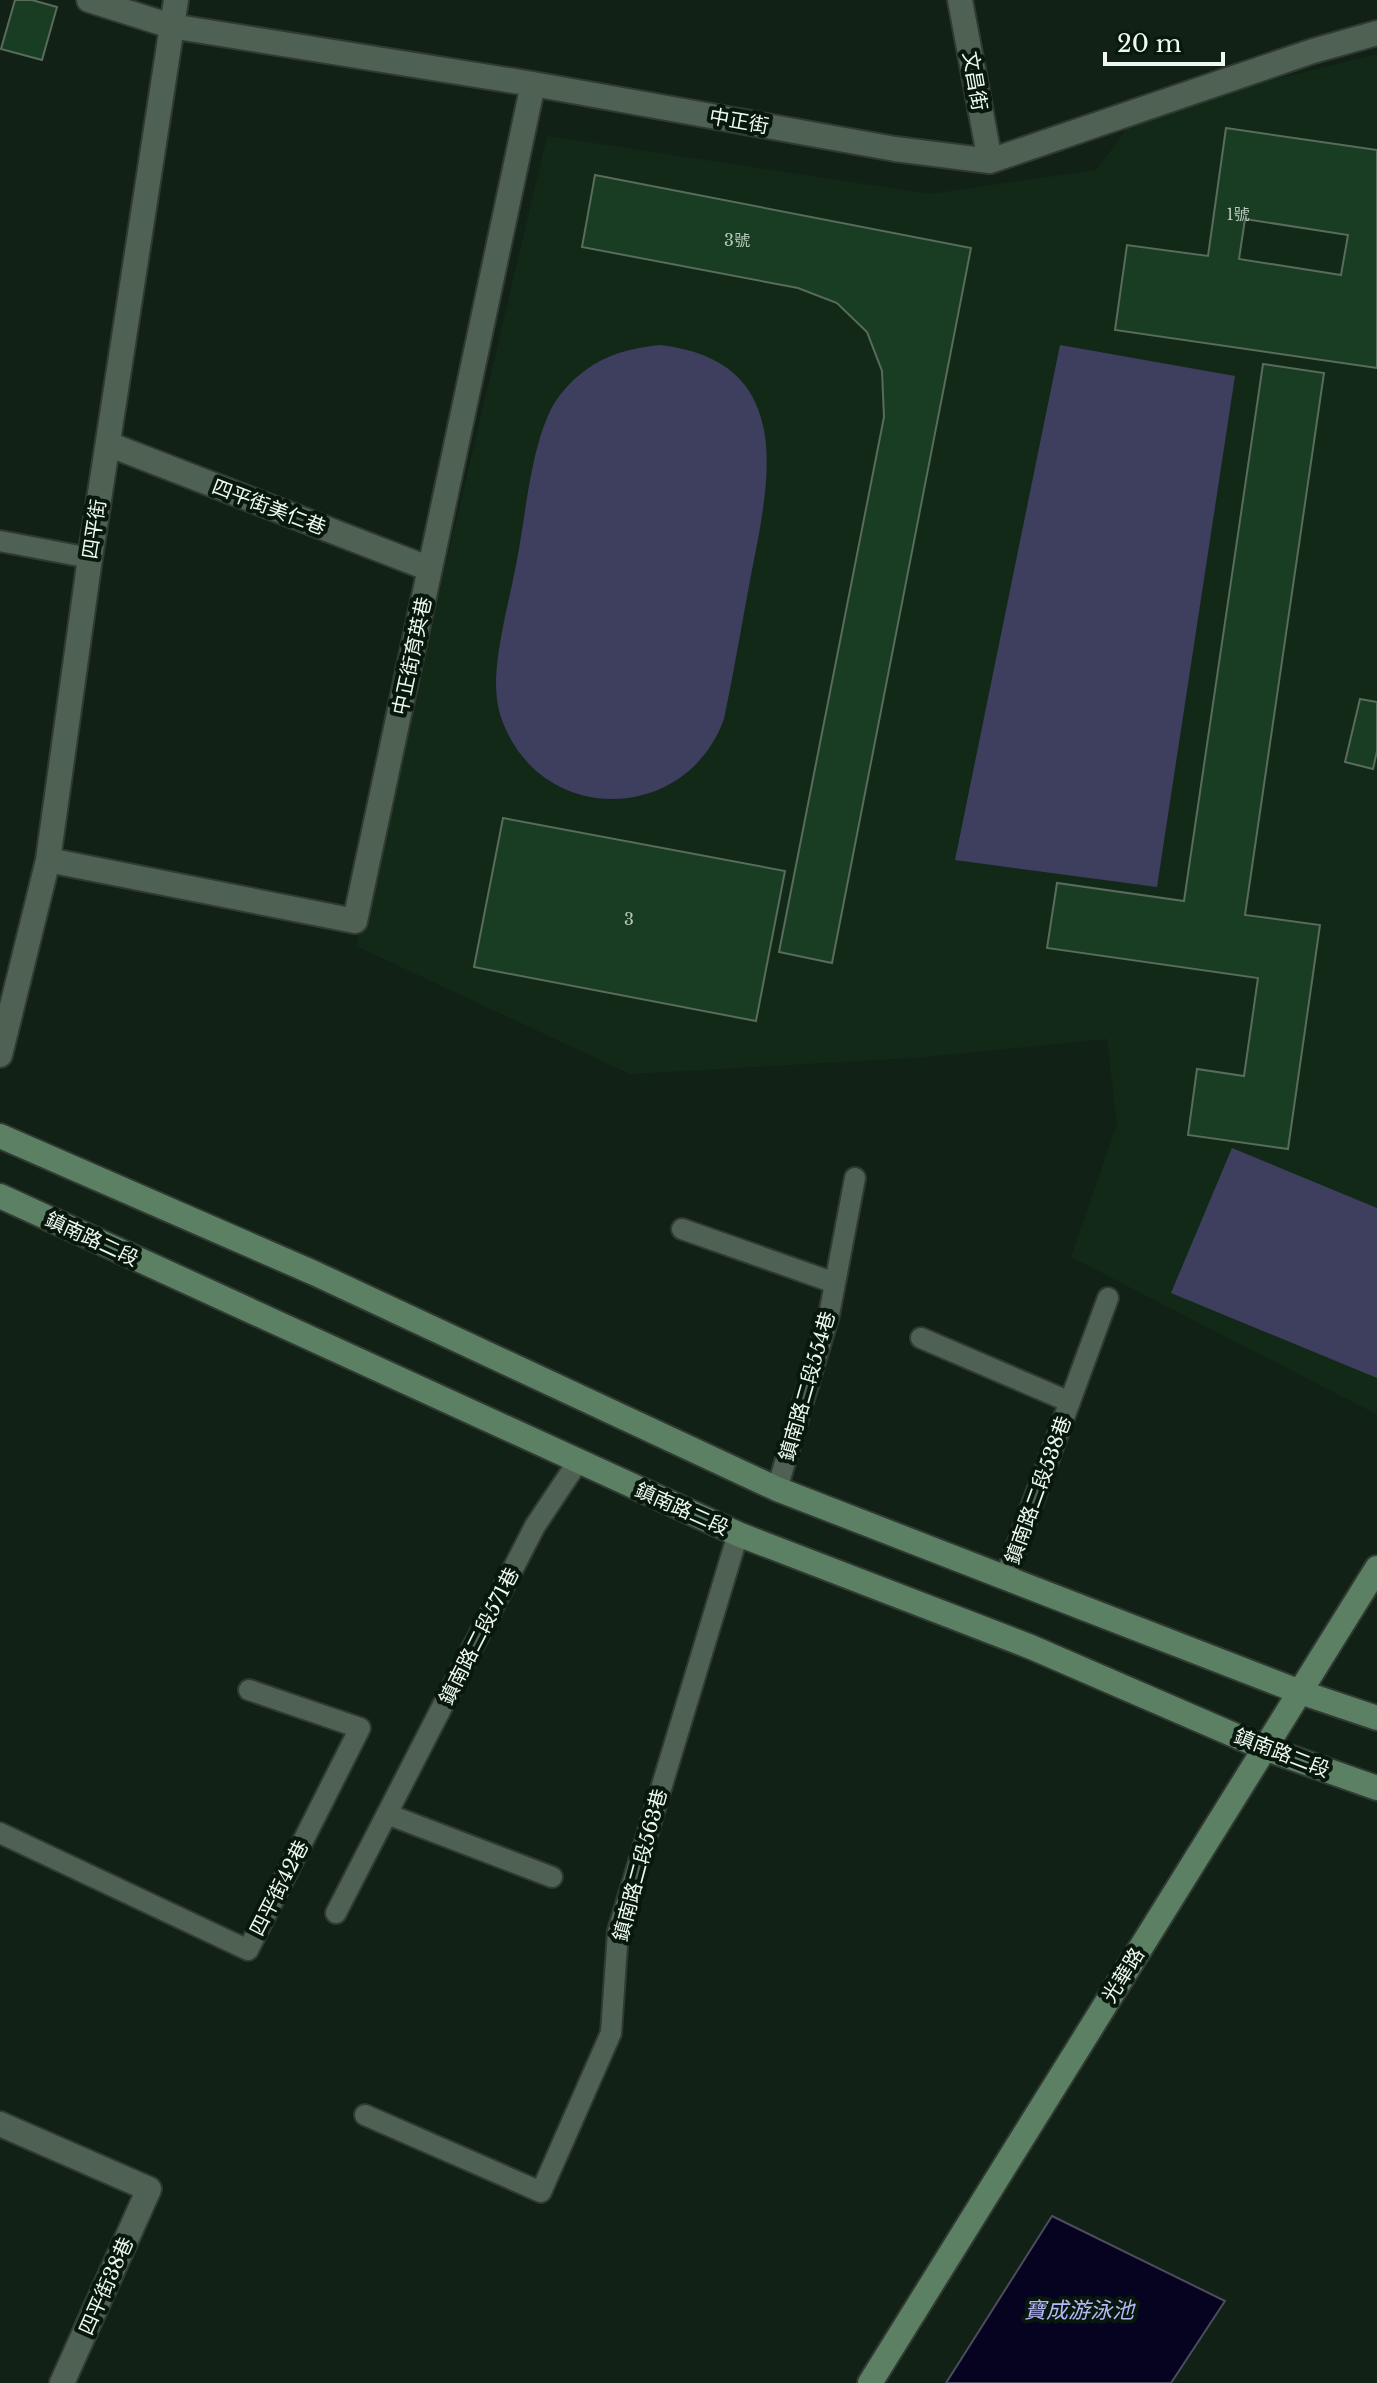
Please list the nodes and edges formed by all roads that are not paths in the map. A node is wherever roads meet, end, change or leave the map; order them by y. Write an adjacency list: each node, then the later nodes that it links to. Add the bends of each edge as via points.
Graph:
1 (89, 0): 4 (street, 中正街)
2 (176, 0): 4 (street, 四平街)
3 (960, 0): 7 (street, 文昌街)
4 (171, 26): 6 (street, 中正街); 8 (street, 四平街)
5 (1377, 33): 7 (street, 中正街)
6 (533, 84): 7 (street, 中正街); 11 (street, 中正街育英巷)
7 (990, 161)
8 (108, 444): 10 (street, 四平街); 11 (street, 四平街美仁巷)
9 (0, 541): 10 (lane)
10 (90, 558): 12 (street, 四平街)
11 (430, 569): 12 (street, 中正街育英巷, via 355,921)
12 (48, 860): 13 (street, 四平街)
13 (0, 1055)
14 (0, 1136): 23 (street, via 314,1273)
15 (855, 1178): 18 (lane, 鎮南路二段554巷)
16 (0, 1196): 22 (street, 鎮南路二段)
17 (682, 1229): 18 (lane, 鎮南路二段554巷)
18 (835, 1283): 23 (lane, 鎮南路二段554巷)
19 (1108, 1298): 21 (lane, 鎮南路二段538巷)
20 (921, 1338): 21 (lane, 鎮南路二段538巷)
21 (1070, 1402): 26 (lane, 鎮南路二段538巷)
22 (577, 1463): 24 (street, 鎮南路二段); 32 (lane, 鎮南路二段571巷, via 535,1526)
23 (777, 1489): 26 (street)
24 (738, 1534): 30 (street, 鎮南路二段, via 1031,1647); 36 (lane, 鎮南路二段563巷, via 618,1931 611,2033 541,2192)
25 (1377, 1568): 28 (street, 光華路)
26 (1005, 1578): 28 (street)
27 (249, 1690): 33 (lane, 四平街42巷, via 360,1728 248,1950)
28 (1300, 1692): 29 (street); 30 (street, 光華路)
29 (1377, 1718)
30 (1264, 1748): 31 (street, 鎮南路二段); 39 (street, 光華路)
31 (1377, 1788)
32 (387, 1814): 34 (lane); 35 (lane, 鎮南路二段571巷)
33 (0, 1833)
34 (552, 1877)
35 (336, 1913)
36 (365, 2115)
37 (0, 2124): 38 (street, 四平街38巷, via 149,2189)
38 (62, 2383)
39 (870, 2383)

